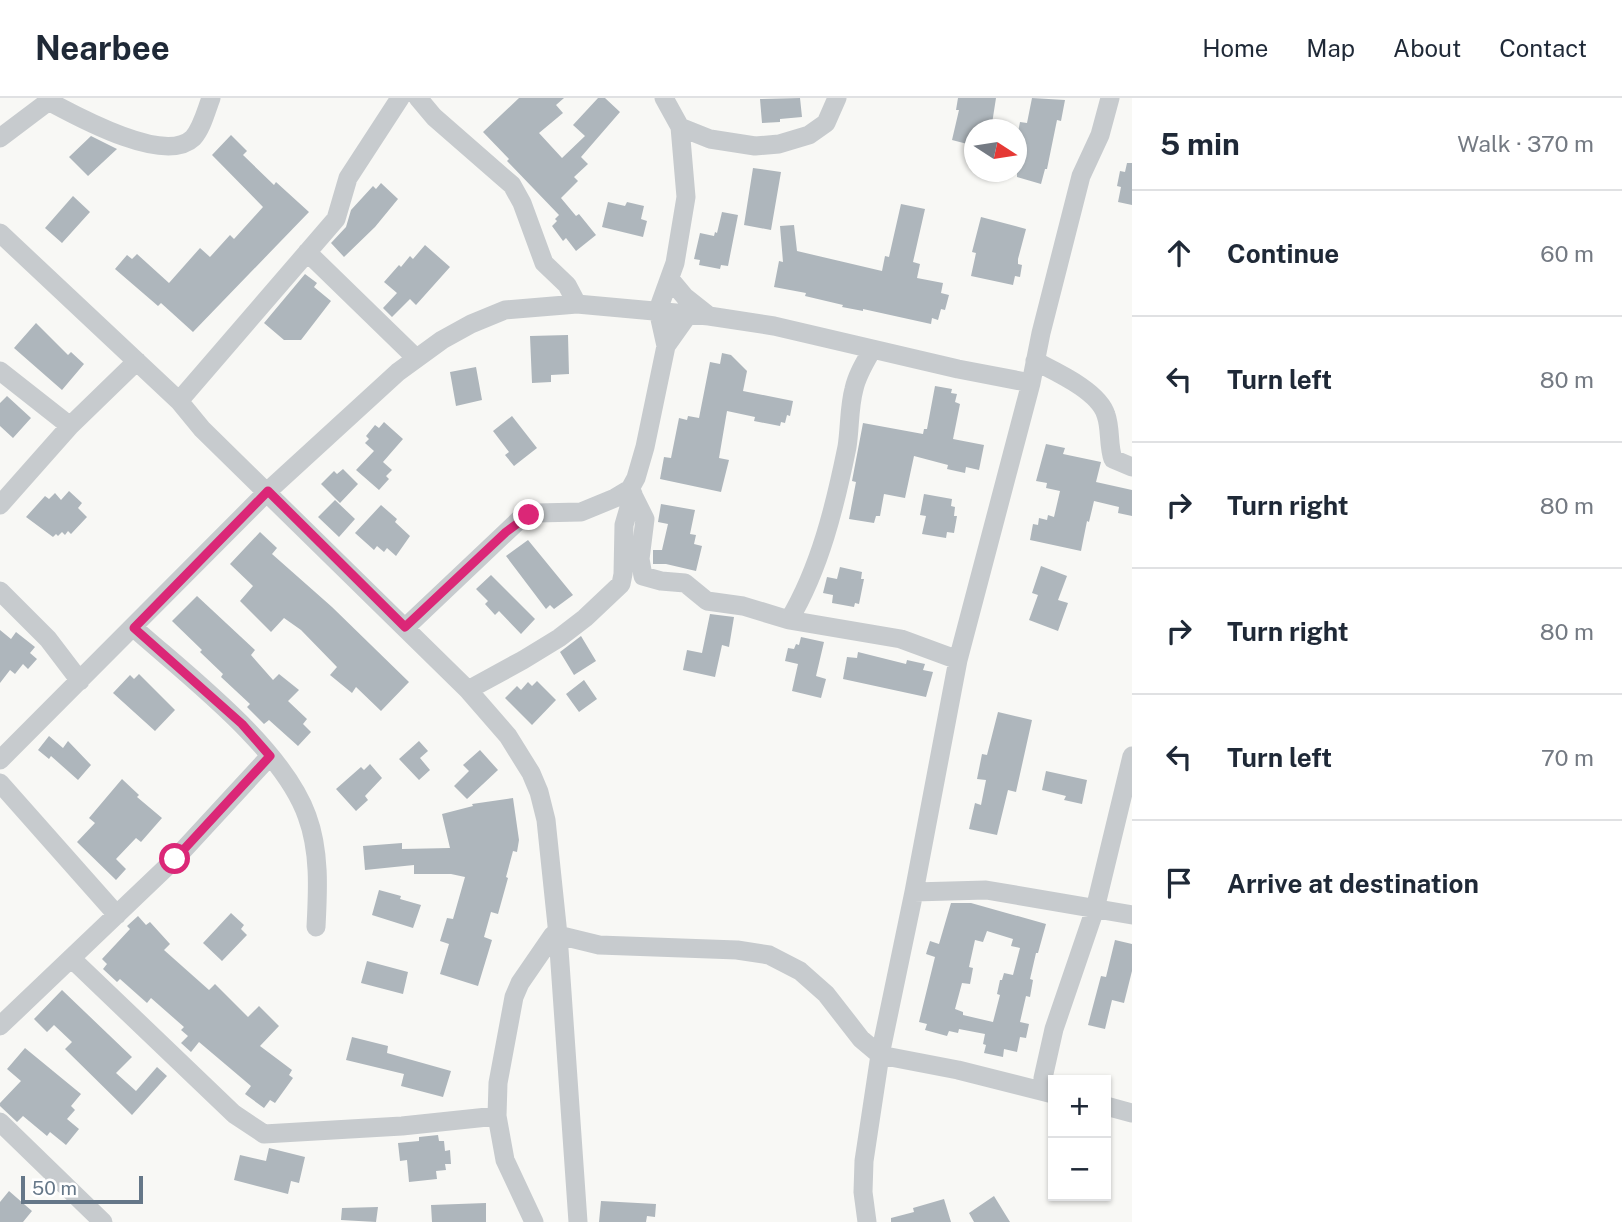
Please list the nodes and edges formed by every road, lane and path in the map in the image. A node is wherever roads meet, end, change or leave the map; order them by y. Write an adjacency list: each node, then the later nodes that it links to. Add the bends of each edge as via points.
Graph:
1 (211, 98): 7 (street, via 193,138 172,147 120,134 78,117)
2 (400, 98): 11 (street, via 348,178 336,219)
3 (418, 98): 13 (street, via 512,185 544,262 567,285)
4 (664, 98): 8 (street)
5 (837, 98): 8 (street, via 826,123 809,135 779,144 729,144)
6 (1110, 98): 21 (street, via 1100,135 1081,176)
7 (52, 100): 9 (street)
8 (680, 127): 12 (street, via 685,197)
9 (0, 138)
10 (5, 246): 20 (street)
11 (307, 252): 19 (street); 24 (street)
12 (670, 279): 14 (street); 16 (street)
13 (577, 304): 14 (street); 19 (street, via 505,310 471,324)
14 (658, 310): 15 (street); 17 (street)
15 (688, 315): 16 (street); 17 (street)
16 (709, 316): 18 (street)
17 (666, 346): 28 (street)
18 (872, 350): 23 (street); 31 (street, via 855,384 846,451 819,553 809,584)
19 (416, 358): 27 (street)
20 (137, 361): 24 (street); 25 (street)
21 (1035, 361): 23 (street); 26 (street, via 1100,404 1106,414 1113,459)
22 (0, 371): 25 (street)
23 (1031, 383): 34 (street)
24 (179, 401): 27 (street)
25 (71, 426): 29 (street)
26 (1132, 467)
27 (268, 491): 32 (street); 33 (street)
28 (631, 492): 31 (street, via 645,519 640,559 643,576 685,583 707,601); 32 (street, via 581,512 536,513 520,519); 36 (street, via 621,584 559,638)
29 (0, 505)
30 (0, 591): 35 (street, via 48,639)
31 (789, 620): 34 (street, via 901,639)
32 (405, 627): 36 (street)
33 (134, 628): 35 (street); 37 (street, via 242,724)
34 (958, 660): 41 (street)
35 (80, 681): 39 (street)
36 (468, 690): 46 (street, via 509,736 540,792 547,820)
37 (270, 756): 43 (street); 45 (street, via 307,816 318,873)
38 (1132, 756): 42 (street)
39 (0, 760)
40 (0, 783): 43 (street)
41 (914, 892): 42 (street, via 986,890); 49 (street)
42 (1096, 909): 44 (street); 50 (street, via 1054,1029 1043,1077)
43 (117, 915): 47 (street)
44 (1132, 915)
45 (316, 927)
46 (556, 935): 49 (street, via 599,946 769,955 800,971 827,994 861,1039); 54 (street, via 514,997 498,1083); 58 (street)
47 (71, 958): 48 (street); 54 (street, via 234,1114 264,1134)
48 (0, 1026)
49 (880, 1055): 51 (street); 59 (street, via 864,1161)
50 (1048, 1088)
51 (1048, 1092)
52 (1111, 1107): 53 (street)
53 (1132, 1113)
54 (497, 1116): 57 (street, via 505,1160)
55 (0, 1122): 56 (street)
56 (103, 1222)
57 (534, 1222)
58 (578, 1222)
59 (867, 1222)

